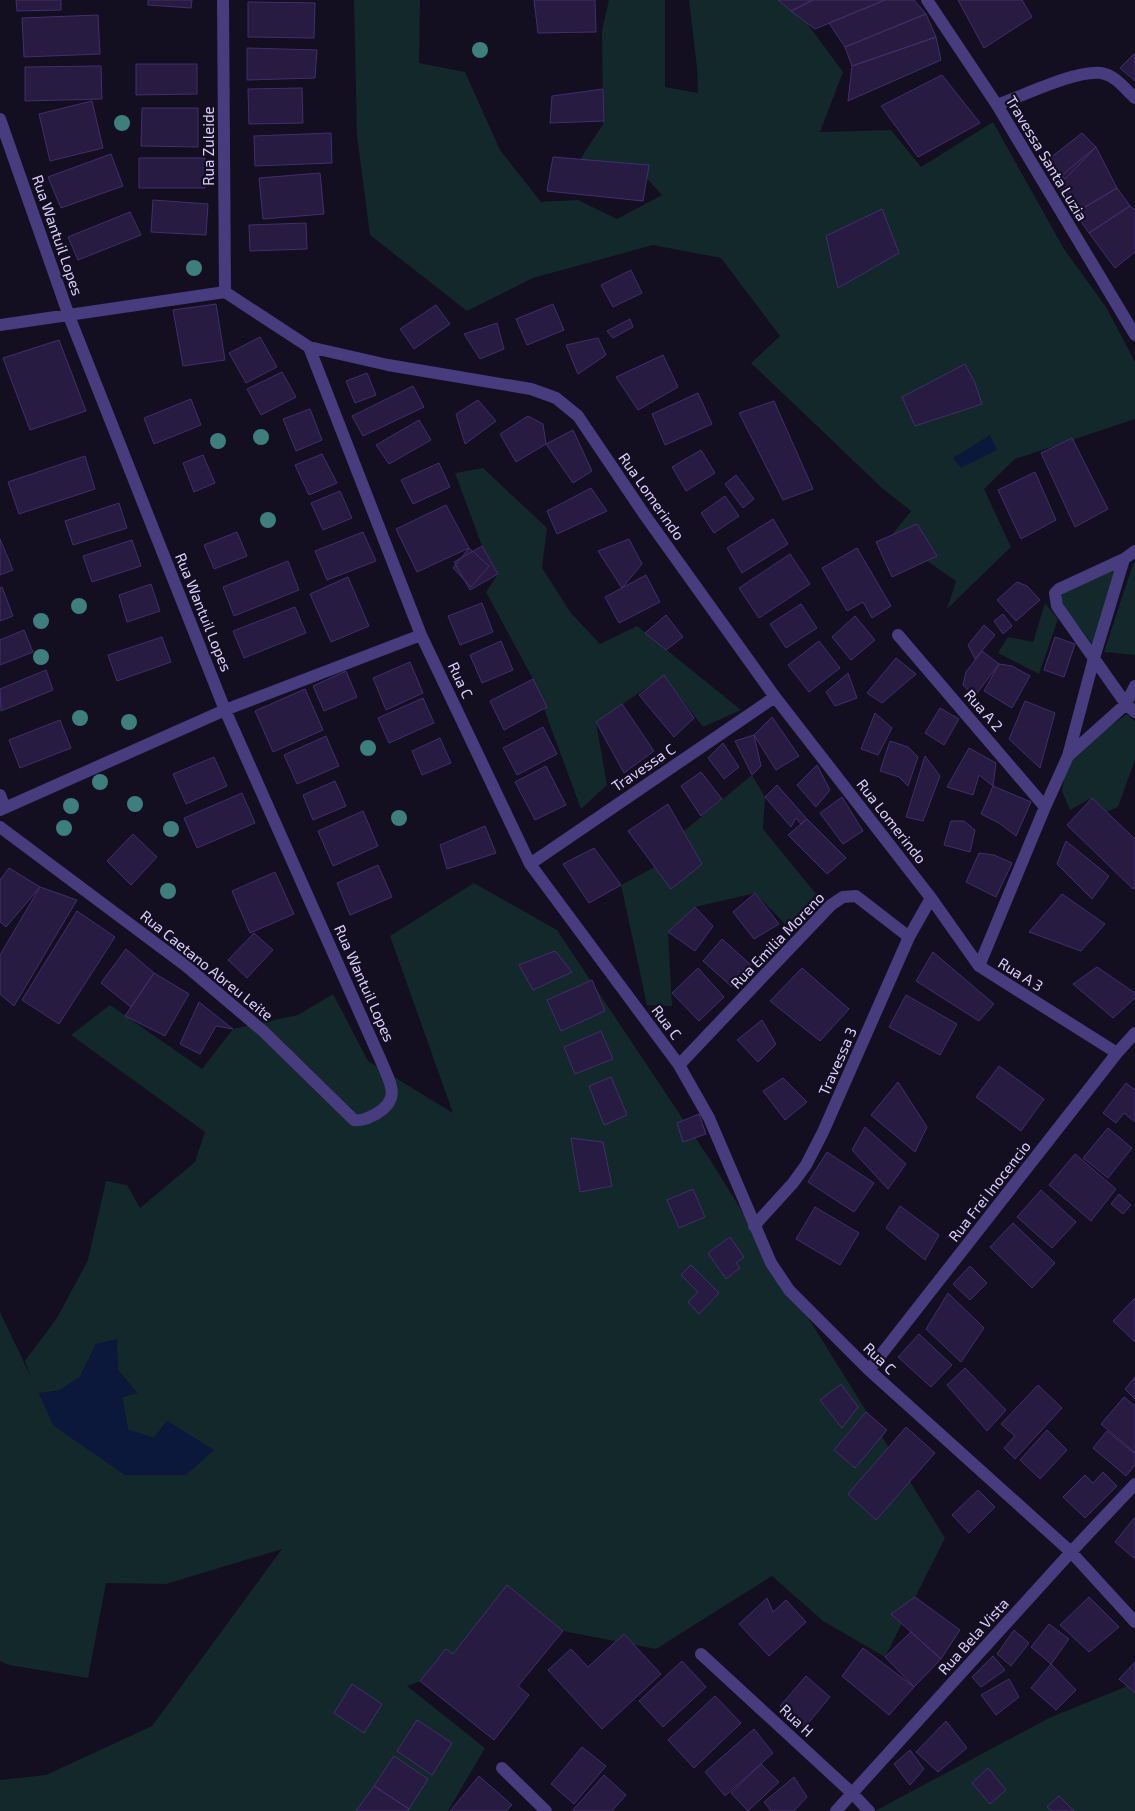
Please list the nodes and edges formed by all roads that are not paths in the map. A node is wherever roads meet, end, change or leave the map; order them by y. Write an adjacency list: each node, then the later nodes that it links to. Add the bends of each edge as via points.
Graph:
1 (223, 0): 6 (street, Rua Zuleide)
2 (927, 0): 4 (street, Travessa Santa Luzia)
3 (1135, 98): 4 (street, via 1114,78 1101,73 1066,79)
4 (997, 105): 9 (street, Travessa Santa Luzia)
5 (0, 119): 7 (street, Rua Wantuil Lopes)
6 (225, 292): 7 (street); 10 (street, Rua Lomerindo)
7 (69, 316): 8 (street); 19 (street, Rua Wantuil Lopes)
8 (0, 325)
9 (1135, 335)
10 (309, 347): 13 (street, Rua C); 17 (street, Rua Lomerindo, via 388,365 531,389 556,398 578,416)
11 (1135, 551): 12 (street)
12 (1124, 559): 15 (street); 15 (street, via 1055,593 1057,606)
13 (422, 635): 19 (street); 25 (street, Rua C)
14 (898, 635): 22 (street, Rua A 2)
15 (1094, 658): 18 (street); 20 (street)
16 (1135, 686): 18 (street)
17 (774, 697): 25 (street, Travessa C); 26 (street, Rua Lomerindo)
18 (1131, 708): 20 (street)
19 (225, 710): 23 (street); 32 (street, Rua Wantuil Lopes, via 382,1063 393,1091)
20 (1068, 756): 22 (street)
21 (0, 795): 23 (street)
22 (1045, 807): 28 (street)
23 (3, 809)
24 (0, 827): 32 (street, Rua Caetano Abreu Leite, via 186,966 262,1031 354,1120 361,1121)
25 (530, 864): 31 (street, Rua C)
26 (931, 898): 27 (street, Travessa 3); 28 (street, Rua A 3)
27 (909, 937): 31 (street, Rua Emilia Moreno, via 856,896 843,897 831,905); 33 (street, Travessa 3, via 806,1164)
28 (978, 966): 30 (street, Rua A 3)
29 (1135, 1033): 30 (street, Rua Frei Inocencio)
30 (1117, 1053): 34 (street, Rua Frei Inocencio)
31 (679, 1065): 33 (street, Rua C, via 709,1118)
32 (386, 1108)
33 (754, 1226): 34 (street, Rua C, via 771,1263 789,1290)
34 (869, 1370): 36 (street, Rua C)
35 (1135, 1484): 36 (street, Rua Bela Vista)
36 (1071, 1552): 37 (street, Rua C); 40 (street, Rua Bela Vista)
37 (1135, 1622)
38 (701, 1654): 40 (street, Rua H)
39 (502, 1768): 41 (street)
40 (853, 1794): 42 (street, Rua Bela Vista); 43 (street, Rua H)
41 (546, 1811)
42 (836, 1811)
43 (869, 1811)

